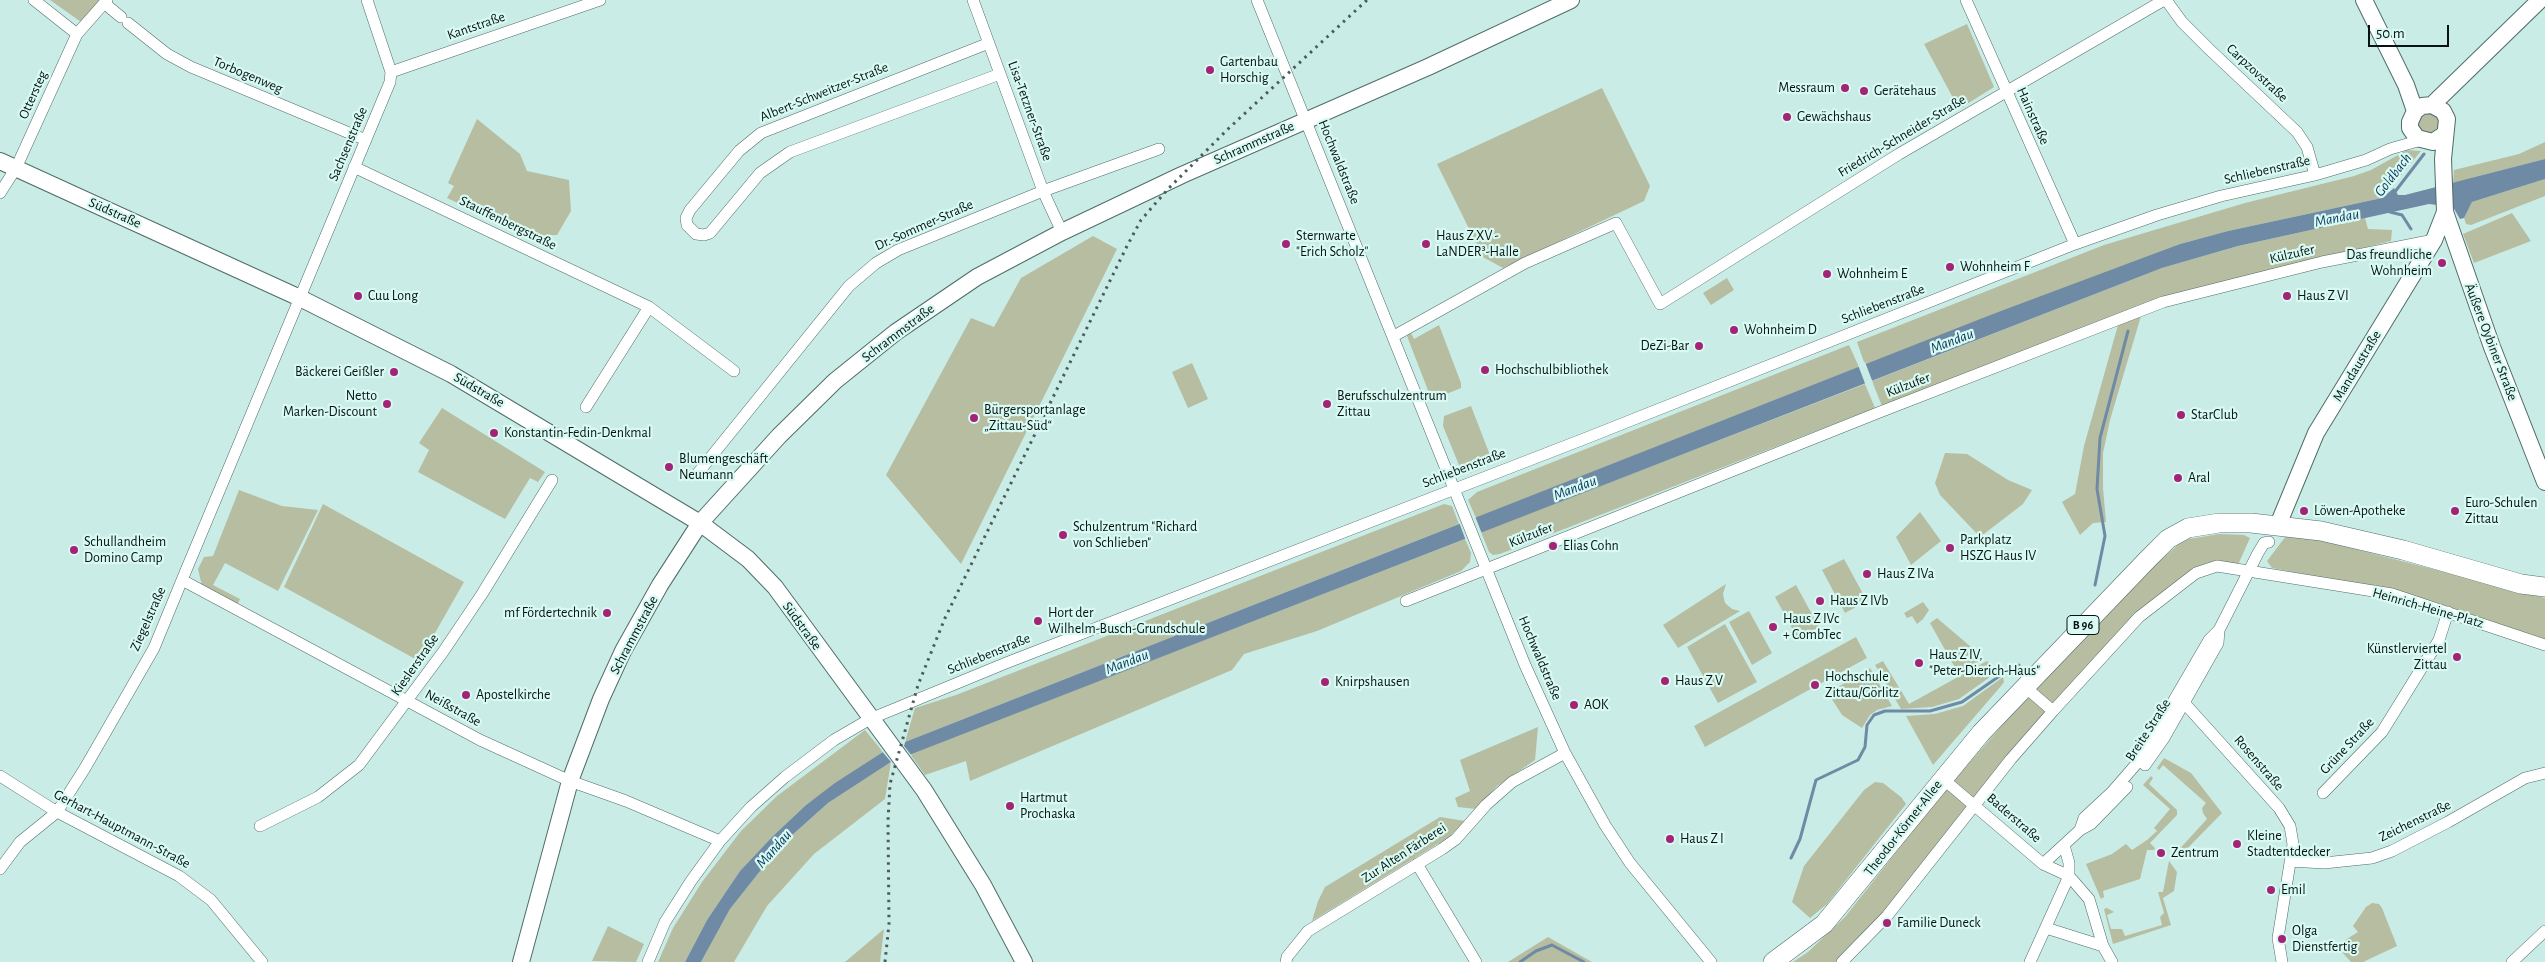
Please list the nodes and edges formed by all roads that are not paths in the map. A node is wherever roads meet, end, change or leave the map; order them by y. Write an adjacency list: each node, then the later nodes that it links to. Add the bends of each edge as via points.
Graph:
1 (33, 0): 12 (street)
2 (367, 0): 14 (street)
3 (600, 0): 14 (street, Kantstraße)
4 (973, 0): 13 (street, Lisa-Tetzner-Straße)
5 (1257, 0): 18 (street, Hochwaldstraße)
6 (1571, 0): 18 (main road, Schrammstraße)
7 (1966, 0): 16 (street, Hainstraße)
8 (2165, 0): 16 (street, Friedrich-Schneider-Straße); 28 (street, Carpzovstraße, via 2182,22 2297,132 2307,147)
9 (2364, 0): 17 (main road, via 2406,86)
10 (2540, 0): 17 (main road)
11 (105, 2): 12 (street, Ottersteg); 20 (street, Torbogenweg, via 167,54 191,67)
12 (77, 34): 27 (street, Ottersteg)
13 (989, 43): 15 (street, Lisa-Tetzner-Straße); 15 (street, Albert-Schweitzer-Straße, via 761,133 739,151 690,210 687,225 696,234 710,233 760,173 790,152)
14 (391, 72): 20 (street, Sachsenstraße, via 388,88)
15 (1000, 74): 29 (street, Lisa-Tetzner-Straße)
16 (2006, 93): 33 (street, Hainstraße); 36 (street, Friedrich-Schneider-Straße, via 1899,154 1660,304 1616,223 1525,263)
17 (2425, 111): 19 (main road, Mandaustraße, via 2448,124); 21 (main road, via 2413,134); 23 (street, Schliebenstraße)
18 (1306, 120): 31 (main road, Schrammstraße); 36 (street, Hochwaldstraße)
19 (2444, 134): 21 (main road, via 2437,141); 24 (main road, Mandaustraße)
20 (366, 140): 26 (street, Sachsenstraße)
21 (2424, 141): 23 (street, Schliebenstraße); 24 (main road)
22 (1159, 149): 29 (street, Dr.-Sommer-Straße)
23 (2390, 149): 28 (street, Schliebenstraße, via 2366,160)
24 (2443, 159): 32 (main road, Mandaustraße)
25 (0, 161): 27 (main road, Südstraße)
26 (354, 167): 34 (street, Sachsenstraße); 35 (street, Stauffenbergstraße)
27 (16, 168): 30 (street, Ottersteg); 34 (main road, Südstraße)
28 (2314, 175): 33 (street, Schliebenstraße, via 2199,203)
29 (1043, 191): 31 (street, Lisa-Tetzner-Straße); 39 (street, Dr.-Sommer-Straße, via 898,250 876,263 849,286)
30 (0, 193)
31 (1062, 232): 43 (main road, Schrammstraße, via 977,276 888,338 807,407)
32 (2441, 233): 40 (main road, Äußere Oybiner Straße); 44 (main road, Mandaustraße, via 2316,434); 46 (street, Külzufer, via 2164,302)
33 (2075, 244): 42 (street, Schliebenstraße)
34 (300, 298): 43 (main road, Südstraße, via 451,374); 47 (street, Ziegelstraße)
35 (649, 307): 37 (street, Stauffenbergstraße); 38 (street)
36 (1394, 336): 42 (street, Hochwaldstraße)
37 (734, 371)
38 (586, 407)
39 (698, 473)
40 (2544, 475)
41 (552, 480): 54 (street, Kieslerstraße, via 482,594)
42 (1455, 488): 46 (street, Hochwaldstraße); 56 (street, Schliebenstraße, via 1006,662)
43 (700, 523): 56 (main road, Südstraße, via 748,559 775,587); 61 (main road, Schrammstraße, via 623,650)
44 (2278, 525): 45 (street, Breite Straße, via 2269,542 2264,543 2253,560); 48 (main road, B 96, via 2395,548 2521,584); 52 (main road, Theodor-Körner-Allee / B 96, via 2202,525 2188,528 2168,539)
45 (2251, 568): 50 (street, Heinrich-Heine-Platz, via 2392,594); 53 (street, Breite Straße, via 2219,630 2209,640); 55 (street, via 2217,566 2196,573 2140,617)
46 (1486, 569): 49 (street, Külzufer); 57 (street, Hochwaldstraße)
47 (182, 580): 54 (street, Neißstraße); 64 (street, Ziegelstraße, via 145,663)
48 (2545, 587)
49 (1406, 601)
50 (2448, 612): 51 (street, Heinrich-Heine-Platz); 62 (street, Grüne Straße, via 2439,640 2382,732)
51 (2545, 645)
52 (2024, 686): 55 (street); 60 (main road, Theodor-Körner-Allee / B 96)
53 (2181, 699): 67 (street, Breite Straße, via 2138,762 2084,818 2080,830); 68 (street, Rosenstraße, via 2279,808 2290,826 2293,844)
54 (408, 701): 61 (street, Neißstraße, via 480,740); 65 (street, Kieslerstraße, via 359,765 340,782 318,797)
55 (2053, 712): 63 (street)
56 (874, 723): 66 (street, Schliebenstraße, via 834,740 751,807); 79 (main road, Südstraße, via 917,780 983,885)
57 (1565, 753): 69 (street, Zur Alten Färberei, via 1512,782 1456,839); 82 (street, Hochwaldstraße, via 1630,863)
58 (2545, 773): 68 (street, Zeichenstraße, via 2525,778 2448,822 2372,858 2324,863)
59 (0, 776): 64 (street, Gerhart-Hauptmann-Straße)
60 (1942, 778): 63 (street, Baderstraße); 83 (main road, Theodor-Körner-Allee / B 96, via 1836,911 1814,933)
61 (570, 781): 66 (street, Neißstraße); 77 (main road, Schrammstraße)
62 (2323, 793)
63 (1976, 805): 70 (street, Baderstraße); 84 (street, via 1887,916)
64 (57, 812): 71 (street, Ziegelstraße, via 20,842); 76 (street, Gerhart-Hauptmann-Straße, via 186,880 212,900)
65 (260, 826)
66 (720, 841): 78 (street, Schliebenstraße, via 665,922)
67 (2064, 845): 70 (street, Breite Straße); 72 (street)
68 (2290, 861): 87 (street, Rosenstraße, via 2278,938)
69 (1417, 864): 80 (street, Zur Alten Färberei, via 1308,931); 81 (street)
70 (2043, 864): 72 (street, Baderstraße)
71 (0, 869)
72 (2069, 876): 73 (street); 75 (street, Baderstraße, via 2090,899)
73 (2046, 928): 75 (street); 85 (street)
74 (2545, 931): 88 (street)
75 (2103, 946): 86 (street, Baderstraße)
76 (262, 962)
77 (521, 962)
78 (648, 962)
79 (1024, 962)
80 (1286, 962)
81 (1476, 962)
82 (1710, 962)
83 (1774, 962)
84 (1842, 962)
85 (2030, 962)
86 (2112, 962)
87 (2282, 962)
88 (2512, 962)

